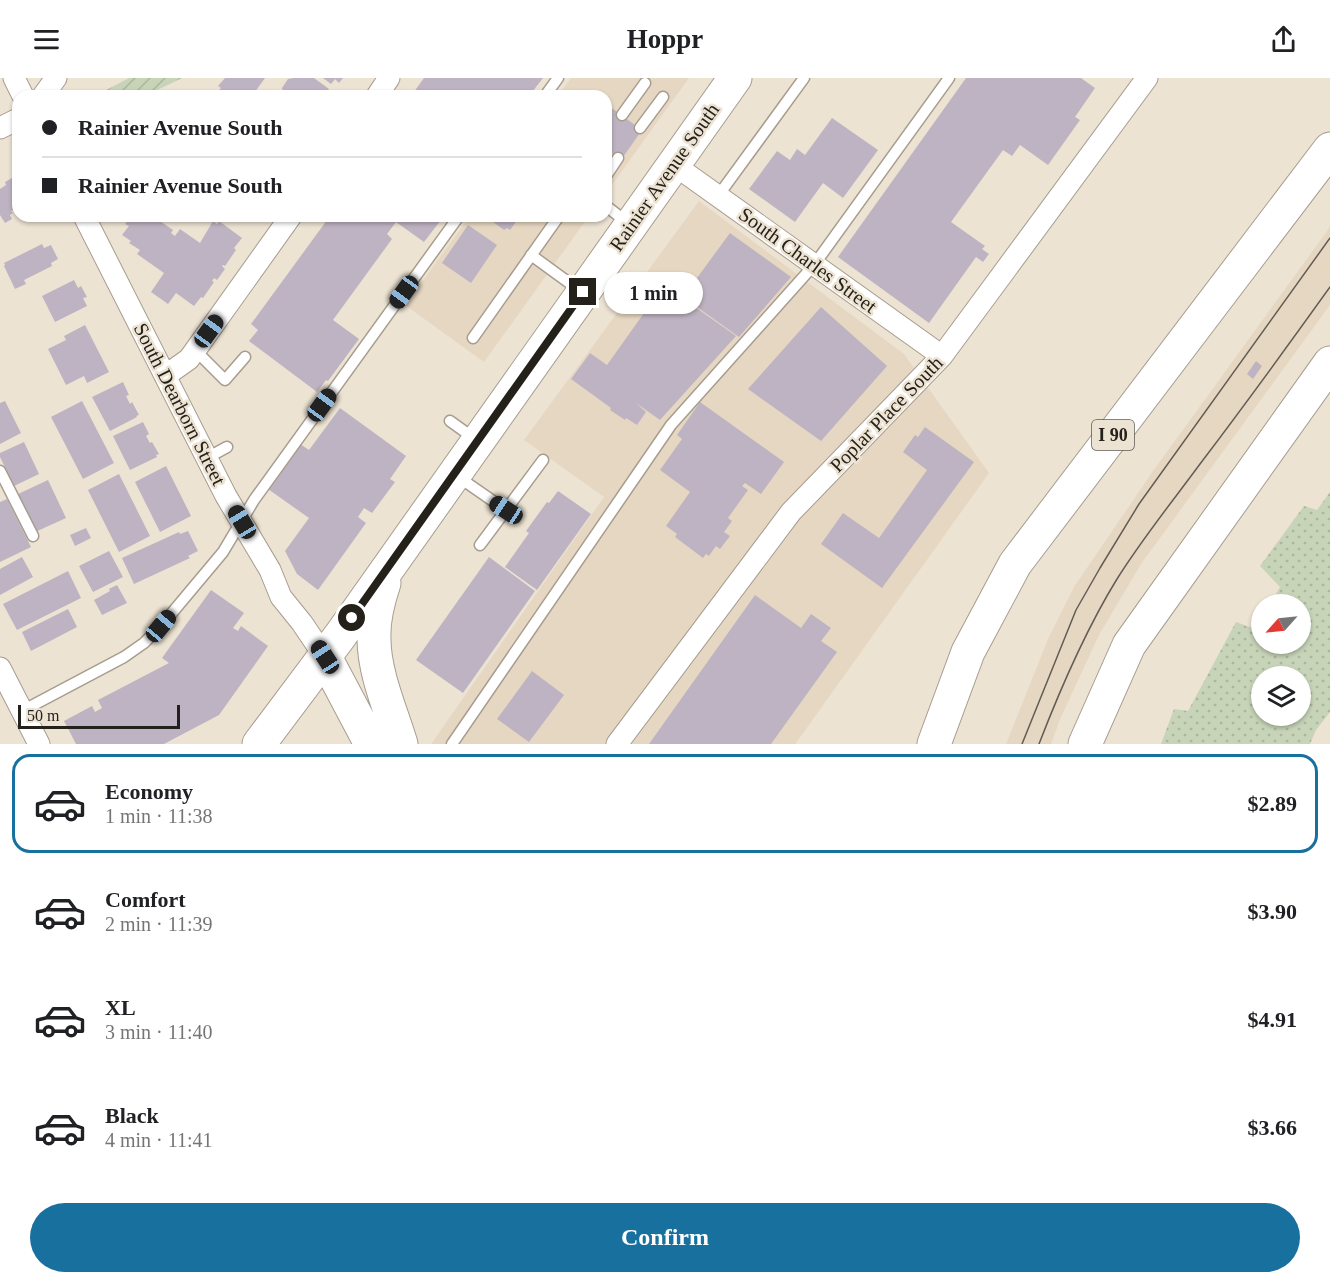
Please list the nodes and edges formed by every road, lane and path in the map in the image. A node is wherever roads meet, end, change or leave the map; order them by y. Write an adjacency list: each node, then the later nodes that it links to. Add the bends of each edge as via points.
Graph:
1 (735, 78): 11 (main road, Rainier Avenue South)
2 (804, 78): 13 (lane)
3 (949, 78): 20 (lane)
4 (1147, 78): 24 (street, Poplar Place South)
5 (645, 84): 7 (lane)
6 (663, 96): 8 (lane)
7 (622, 115)
8 (640, 128)
9 (1330, 149): 51 (main road, I 90, via 1015,564 968,652)
10 (618, 158): 12 (lane)
11 (673, 164): 13 (street, South Charles Street); 14 (main road, Rainier Avenue South)
12 (612, 167)
13 (718, 196): 20 (street, South Charles Street)
14 (618, 215): 21 (main road, Rainier Avenue South)
15 (87, 222): 27 (street, South Dearborn Street)
16 (287, 222): 23 (street)
17 (455, 222): 38 (lane)
18 (555, 222): 19 (lane)
19 (531, 255): 21 (lane); 22 (lane)
20 (814, 265): 24 (street, South Charles Street); 49 (lane, via 670,425)
21 (583, 292): 29 (main road, Rainier Avenue South)
22 (473, 338)
23 (195, 350): 25 (lane, via 225,380); 27 (street)
24 (942, 356): 50 (street, Poplar Place South, via 791,512)
25 (245, 357)
26 (1330, 363): 52 (main road, via 1129,645)
27 (165, 376): 31 (street, South Dearborn Street)
28 (450, 421): 29 (lane)
29 (478, 441): 34 (main road, Rainier Avenue South)
30 (227, 447): 31 (lane)
31 (207, 458): 38 (street, South Dearborn Street)
32 (543, 460): 37 (lane)
33 (0, 471): 35 (lane)
34 (454, 474): 37 (lane); 41 (main road, Rainier Avenue South)
35 (11, 494): 36 (lane); 39 (lane)
36 (0, 500)
37 (506, 510): 40 (lane)
38 (242, 522): 42 (street, South Dearborn Street, via 281,597); 44 (lane, via 223,552 144,643)
39 (33, 536)
40 (480, 545)
41 (390, 564): 42 (main road, Rainier Avenue South); 48 (main road, via 378,601 374,639 377,668)
42 (325, 657): 46 (main road, Rainier Avenue South); 47 (main road, South Dearborn Street)
43 (0, 669): 44 (street)
44 (22, 711): 45 (street)
45 (39, 744)
46 (259, 744)
47 (371, 744)
48 (401, 744)
49 (452, 744)
50 (617, 744)
51 (934, 744)
52 (1085, 744)

